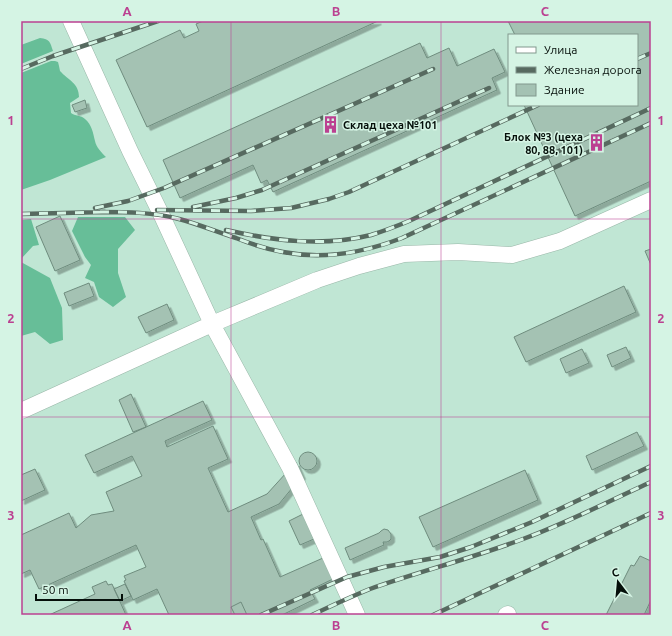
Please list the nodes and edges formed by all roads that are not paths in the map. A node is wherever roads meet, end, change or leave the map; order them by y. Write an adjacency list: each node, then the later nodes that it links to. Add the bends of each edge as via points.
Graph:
1 (71, 21): 3 (lane)
2 (651, 200): 3 (lane, via 560,241 512,255 458,252 404,254 359,266 317,280)
3 (212, 324): 4 (lane); 5 (lane, via 290,468)
4 (21, 411)
5 (357, 615)

